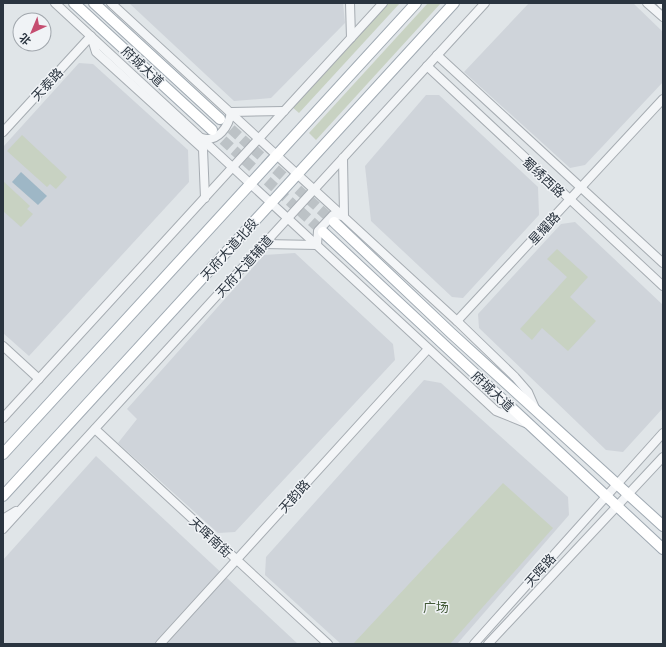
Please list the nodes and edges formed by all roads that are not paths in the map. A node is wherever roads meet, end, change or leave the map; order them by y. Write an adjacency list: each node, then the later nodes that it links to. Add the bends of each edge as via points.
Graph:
1 (55, 3): 14 (street)
2 (74, 3): 22 (main road, 府城大道)
3 (94, 3): 21 (main road, 府城大道)
4 (111, 3): 19 (street)
5 (350, 3): 15 (street)
6 (383, 3): 15 (street)
7 (416, 3): 26 (main road)
8 (454, 3): 29 (main road, 天府大道北段)
9 (485, 3): 16 (street, 天府大道辅道)
10 (647, 3): 13 (street)
11 (661, 3): 12 (street)
12 (663, 5)
13 (663, 17)
14 (91, 36): 23 (street, 天泰路); 24 (street); 33 (street, via 96,52 203,149)
15 (351, 38): 20 (street)
16 (437, 55): 17 (street, 天府大道辅道); 32 (street, 蜀绣西路)
17 (427, 66): 27 (street, 天府大道辅道); 34 (street, 蜀绣西路)
18 (663, 99): 32 (street, 星耀路)
19 (231, 112): 20 (street); 24 (street, via 230,122 215,139); 25 (street)
20 (284, 112): 25 (street)
21 (220, 119)
22 (212, 130)
23 (3, 132)
24 (201, 138): 28 (street)
25 (260, 138): 26 (street); 28 (street)
26 (277, 154): 29 (street); 30 (main road)
27 (343, 158): 31 (street, 天府大道辅道); 36 (street)
28 (233, 167): 30 (street); 33 (street)
29 (298, 174): 31 (street); 35 (main road, 天府大道北段)
30 (251, 183): 35 (street); 53 (main road)
31 (314, 189): 36 (street); 37 (street, 天府大道辅道)
32 (581, 189): 34 (street, 星耀路); 42 (street, 蜀绣西路)
33 (205, 198): 47 (street)
34 (570, 201): 43 (street, 蜀绣西路); 44 (street, 星耀路)
35 (272, 202): 37 (street); 57 (main road, 天府大道北段)
36 (344, 216): 41 (street, via 334,215 328,220 318,231); 44 (street)
37 (288, 218): 40 (street, 天府大道辅道); 41 (street)
38 (334, 222): 48 (main road, 府城大道)
39 (323, 232): 50 (main road, 府城大道)
40 (264, 244): 41 (street); 51 (street, 天府大道辅道)
41 (317, 245): 46 (street)
42 (663, 263)
43 (663, 286)
44 (456, 321): 48 (street, via 515,377 528,392)
45 (3, 346): 47 (street)
46 (428, 349): 50 (street, via 496,411); 65 (street, 天韵路)
47 (39, 379): 49 (street)
48 (535, 409): 55 (main road, 府城大道)
49 (3, 418)
50 (529, 425): 58 (main road, 府城大道)
51 (95, 429): 59 (street, 天府大道辅道); 65 (street, 天晖南街)
52 (663, 433): 55 (street, 天晖路)
53 (3, 454)
54 (663, 457): 56 (street, 天晖路)
55 (617, 484): 56 (main road, 府城大道); 58 (street, 天晖路)
56 (628, 494): 60 (street, 天晖路); 62 (main road, 府城大道)
57 (3, 496)
58 (606, 497): 60 (main road, 府城大道); 68 (street, 天晖路)
59 (23, 507): 61 (street); 63 (street, 天府大道辅道)
60 (617, 507): 64 (main road, 府城大道); 69 (street, 天晖路)
61 (3, 519)
62 (663, 526)
63 (3, 529)
64 (663, 549)
65 (236, 561): 66 (street, 天韵路); 67 (street, 天晖南街)
66 (160, 644)
67 (328, 644)
68 (474, 644)
69 (488, 644)

